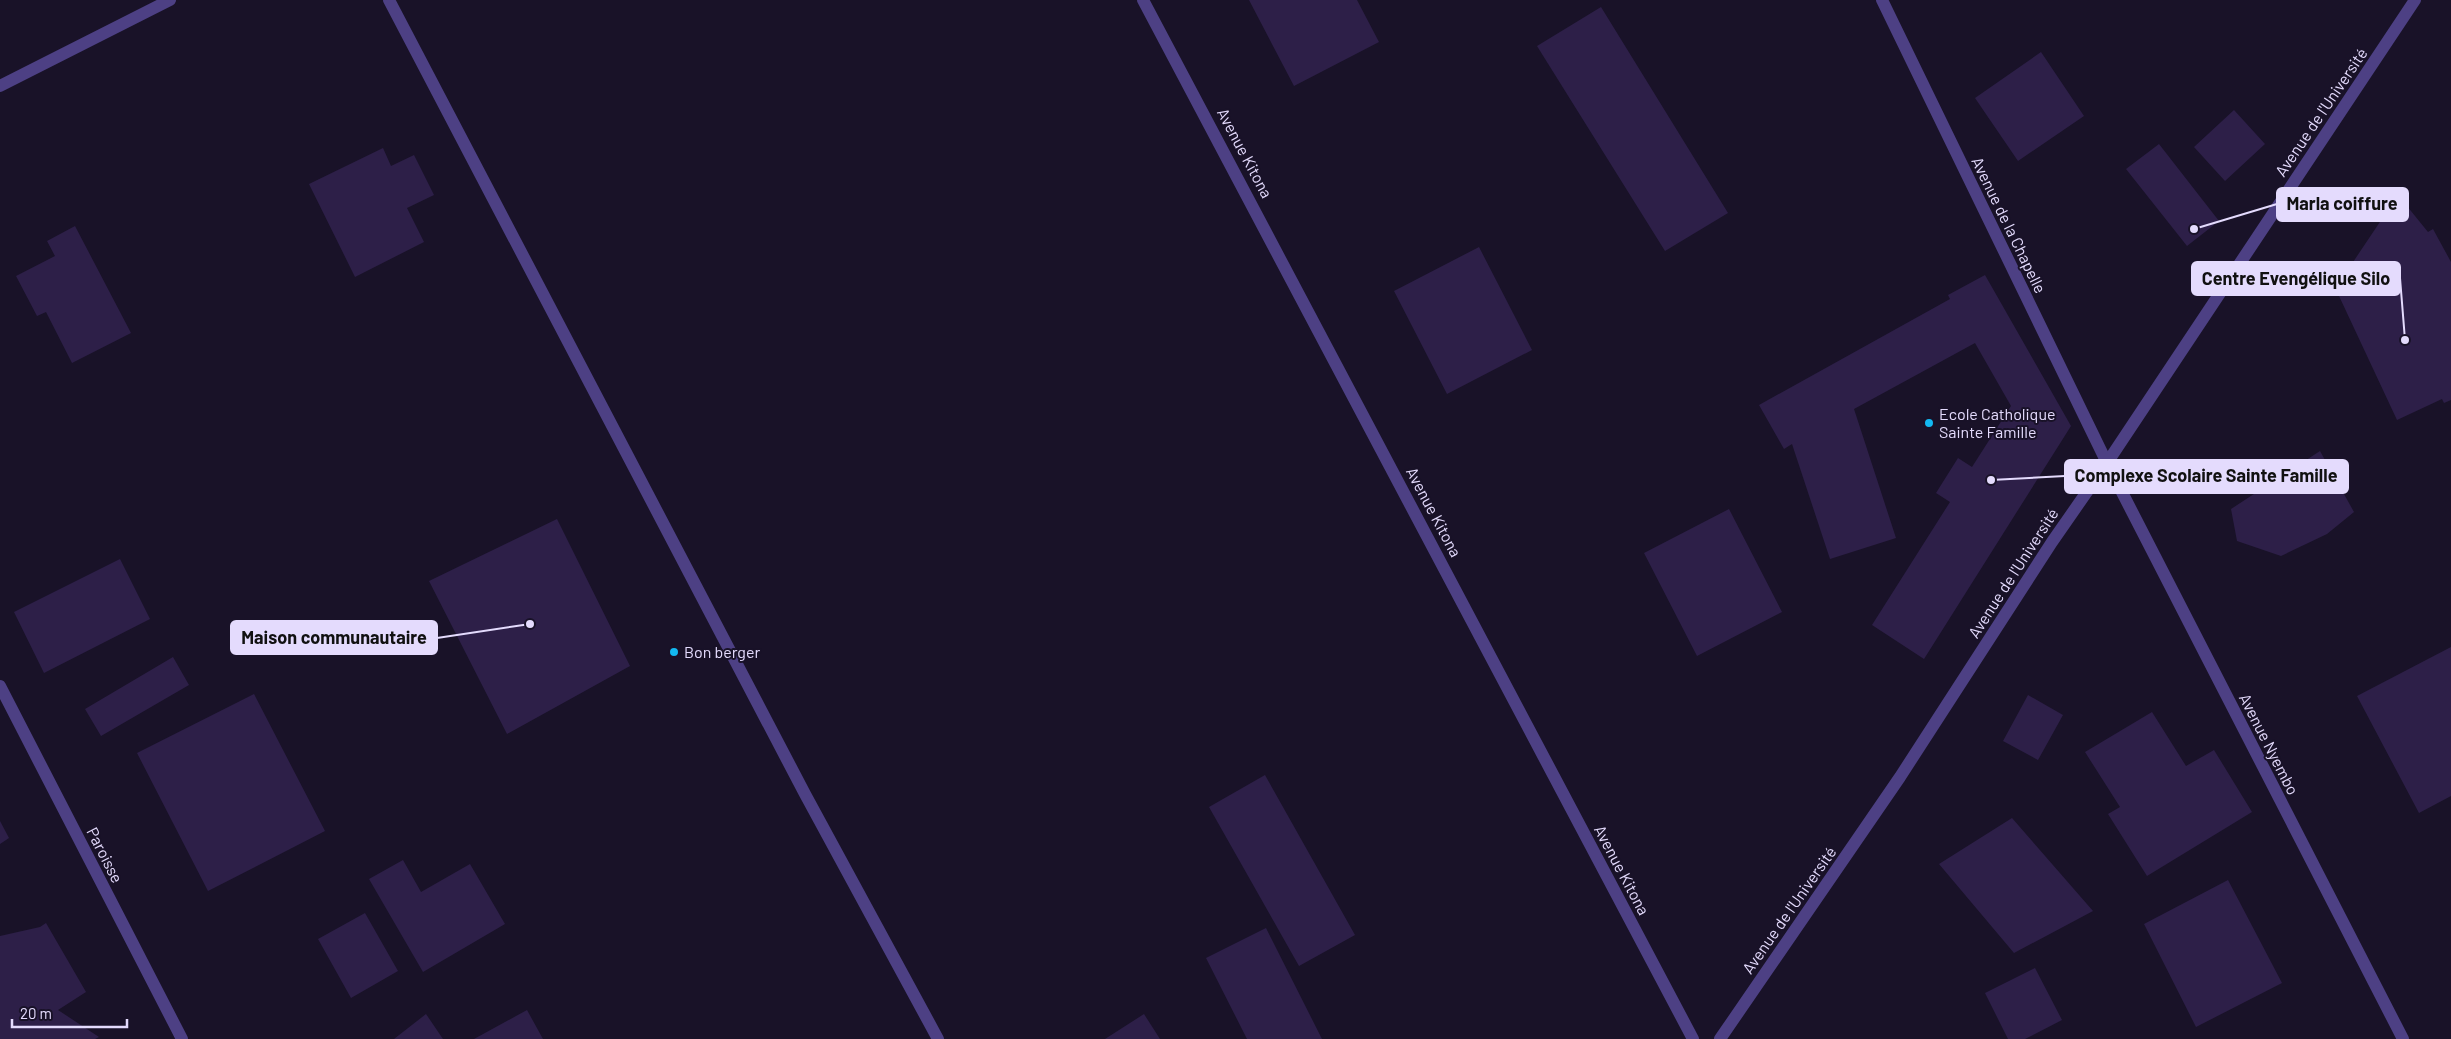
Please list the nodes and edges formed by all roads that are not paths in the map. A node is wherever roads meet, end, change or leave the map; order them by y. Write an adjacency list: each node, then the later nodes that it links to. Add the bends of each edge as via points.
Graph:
1 (170, 0): 6 (street)
2 (389, 0): 10 (street, via 805,794)
3 (1144, 0): 11 (street, Avenue Kitona)
4 (1882, 0): 7 (street, Avenue de la Chapelle)
5 (2415, 0): 7 (street, Avenue de l'Université)
6 (0, 86)
7 (2107, 463): 12 (street, Avenue de l'Université, via 1900,777); 13 (street, Avenue Nyembo)
8 (0, 686): 9 (street, Paroisse)
9 (182, 1039)
10 (938, 1039)
11 (1693, 1039)
12 (1720, 1039)
13 (2403, 1039)

